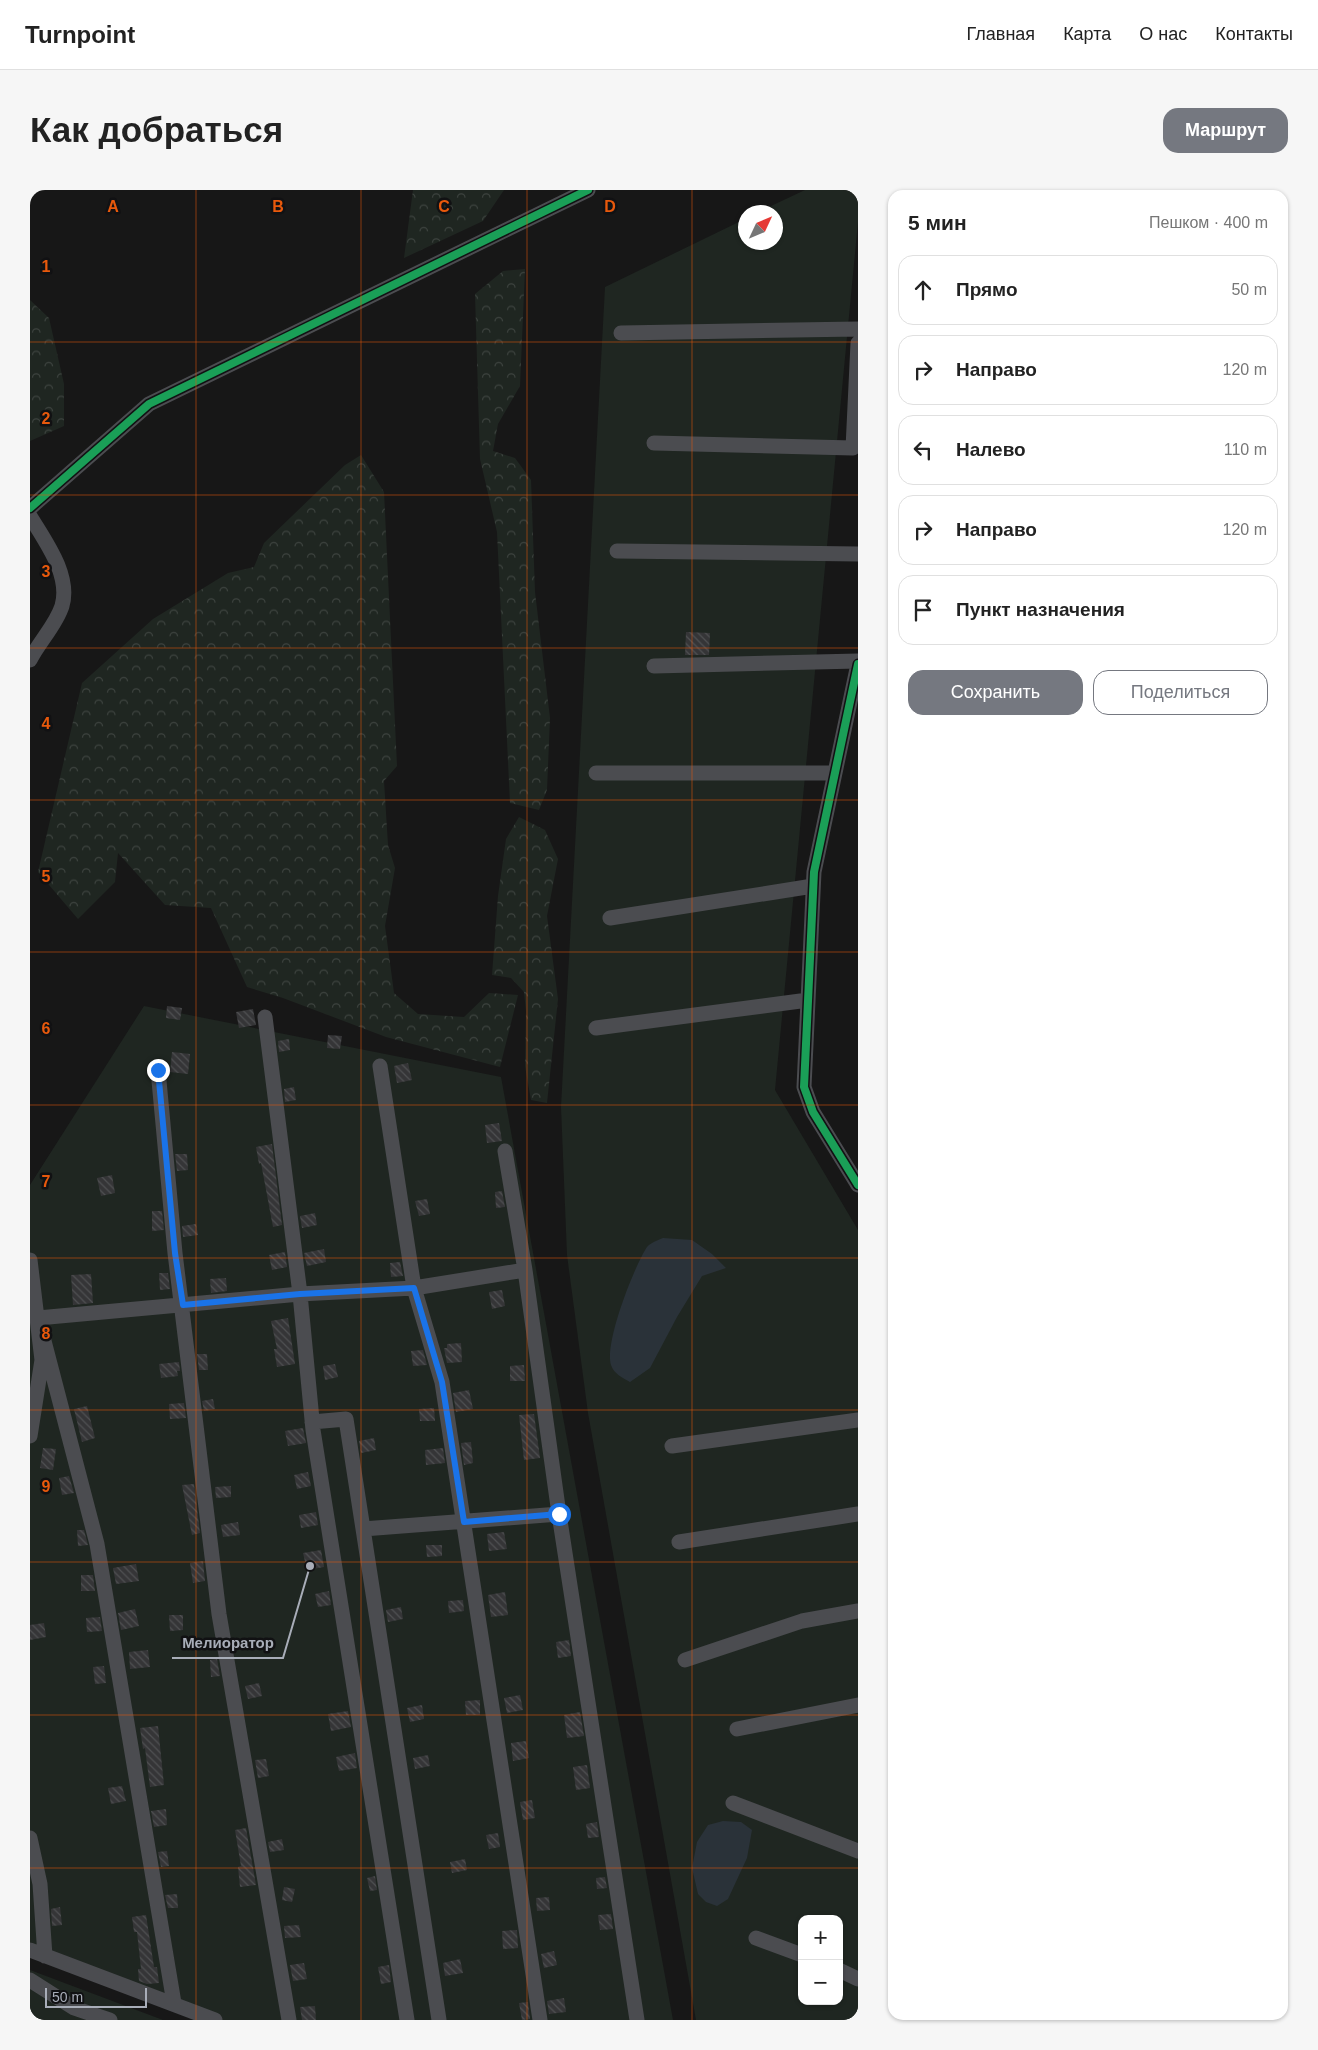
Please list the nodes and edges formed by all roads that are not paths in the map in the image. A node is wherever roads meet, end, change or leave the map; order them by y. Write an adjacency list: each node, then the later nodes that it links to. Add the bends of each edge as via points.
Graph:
1 (588, 190): 6 (street, via 149,404)
2 (858, 328): 3 (street)
3 (621, 333)
4 (858, 343): 5 (street, via 853,448)
5 (654, 442)
6 (30, 508)
7 (30, 516): 10 (street, via 53,556 63,591 62,606)
8 (617, 551): 9 (street)
9 (858, 554)
10 (30, 660)
11 (858, 663): 12 (street); 14 (street)
12 (654, 666)
13 (596, 773): 14 (street)
14 (835, 774): 15 (street)
15 (813, 886): 16 (street); 17 (street)
16 (610, 918)
17 (808, 1000): 19 (street); 23 (street, via 804,1087 813,1112)
18 (265, 1017): 27 (street)
19 (596, 1028)
20 (380, 1066): 26 (street)
21 (158, 1070): 28 (street)
22 (505, 1151): 25 (street)
23 (858, 1185)
24 (30, 1260): 29 (street)
25 (525, 1270): 26 (street); 34 (street)
26 (414, 1288): 27 (street); 36 (street, via 442,1382)
27 (300, 1294): 28 (street); 31 (street)
28 (183, 1305): 29 (street); 57 (street, via 219,1614)
29 (38, 1318): 32 (street, via 42,1360); 53 (street, via 97,1544)
30 (858, 1420): 33 (street)
31 (312, 1422): 37 (street, via 346,1420); 58 (street)
32 (30, 1436)
33 (672, 1446)
34 (559, 1514): 36 (street); 61 (street)
35 (858, 1514): 38 (street)
36 (464, 1522): 37 (street); 60 (street)
37 (363, 1529): 59 (street)
38 (679, 1542)
39 (858, 1611): 40 (street, via 802,1621)
40 (685, 1660)
41 (858, 1705): 42 (street)
42 (737, 1729)
43 (733, 1803): 45 (street)
44 (30, 1838): 49 (street, via 40,1884)
45 (858, 1851)
46 (756, 1938): 48 (street)
47 (30, 1950): 49 (street)
48 (798, 1954)
49 (45, 1956): 53 (street)
50 (843, 1972): 51 (street)
51 (858, 1979)
52 (30, 1980): 54 (street)
53 (174, 2003): 56 (street)
54 (74, 2014): 55 (street)
55 (110, 2020)
56 (215, 2020)
57 (289, 2020)
58 (407, 2020)
59 (439, 2020)
60 (540, 2020)
61 (638, 2020)

